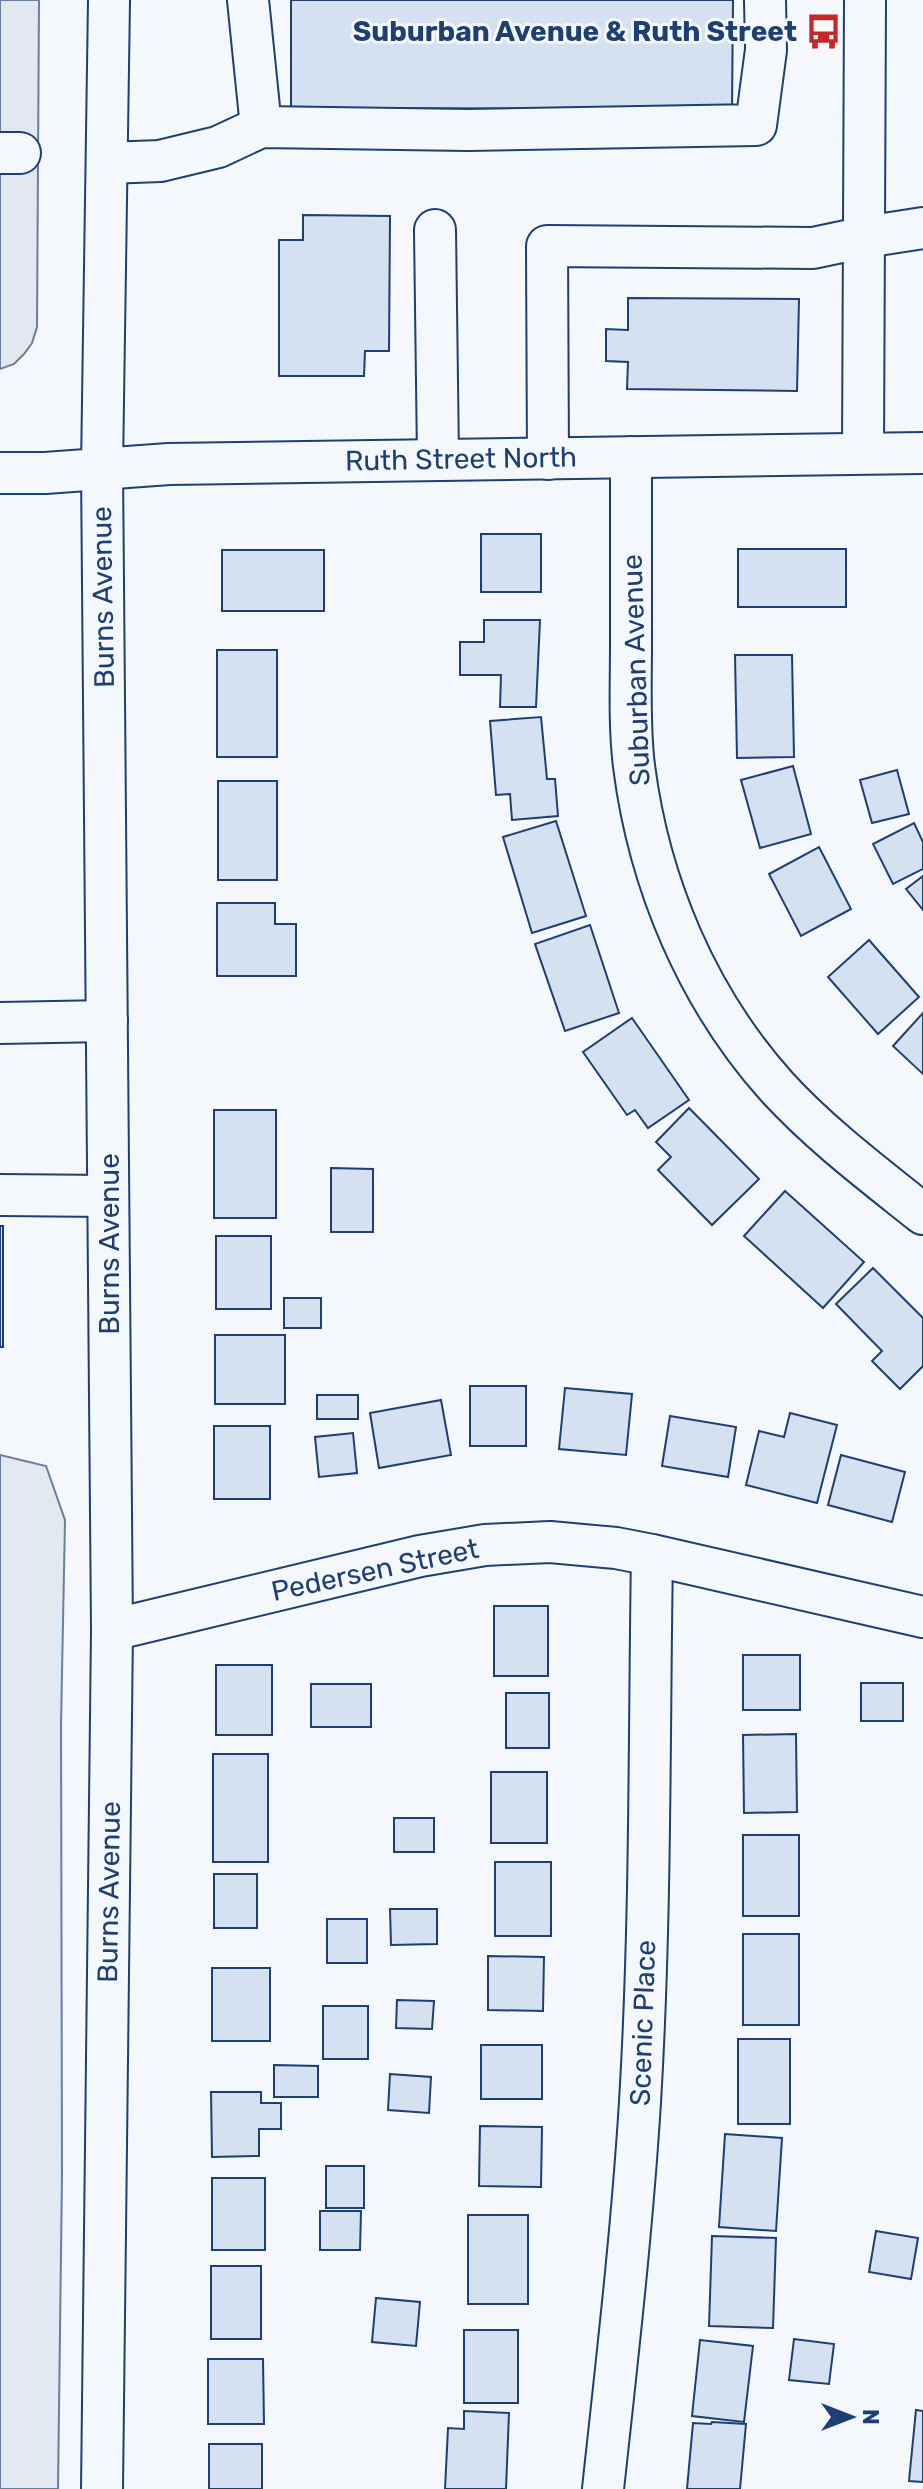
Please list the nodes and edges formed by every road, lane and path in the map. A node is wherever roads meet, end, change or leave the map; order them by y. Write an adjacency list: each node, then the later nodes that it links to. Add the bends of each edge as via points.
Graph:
1 (109, 0): 6 (street, Burns Avenue)
2 (248, 0): 5 (street)
3 (765, 0): 5 (street, via 766,50 756,125)
4 (865, 0): 9 (street)
5 (261, 127): 6 (street, via 218,147 160,161)
6 (107, 163): 15 (street, Burns Avenue)
7 (923, 228): 9 (street)
8 (435, 230): 13 (street)
9 (865, 237): 10 (street); 14 (street, via 813,248 547,246)
10 (863, 453): 11 (street, Ruth Street North); 12 (street, Ruth Street North)
11 (923, 453)
12 (631, 457): 14 (street, Ruth Street North); 21 (street, Suburban Avenue, via 634,764 648,842 668,905 694,966 728,1023 776,1086)
13 (438, 458): 14 (street, Ruth Street North); 15 (street, Ruth Street North)
14 (548, 459)
15 (102, 468): 16 (street, Ruth Street North); 17 (street, Burns Avenue)
16 (0, 473)
17 (107, 1021): 18 (street); 20 (street, Burns Avenue)
18 (0, 1023)
19 (0, 1195): 20 (street)
20 (108, 1196): 24 (street, Burns Avenue)
21 (923, 1214)
22 (652, 1555): 23 (street, Pedersen Street); 24 (street, Pedersen Street, via 550,1542 485,1545); 26 (street, Scenic Place, via 641,2087)
23 (923, 1617)
24 (112, 1630): 25 (street, Burns Avenue)
25 (102, 2489)
26 (603, 2489)

